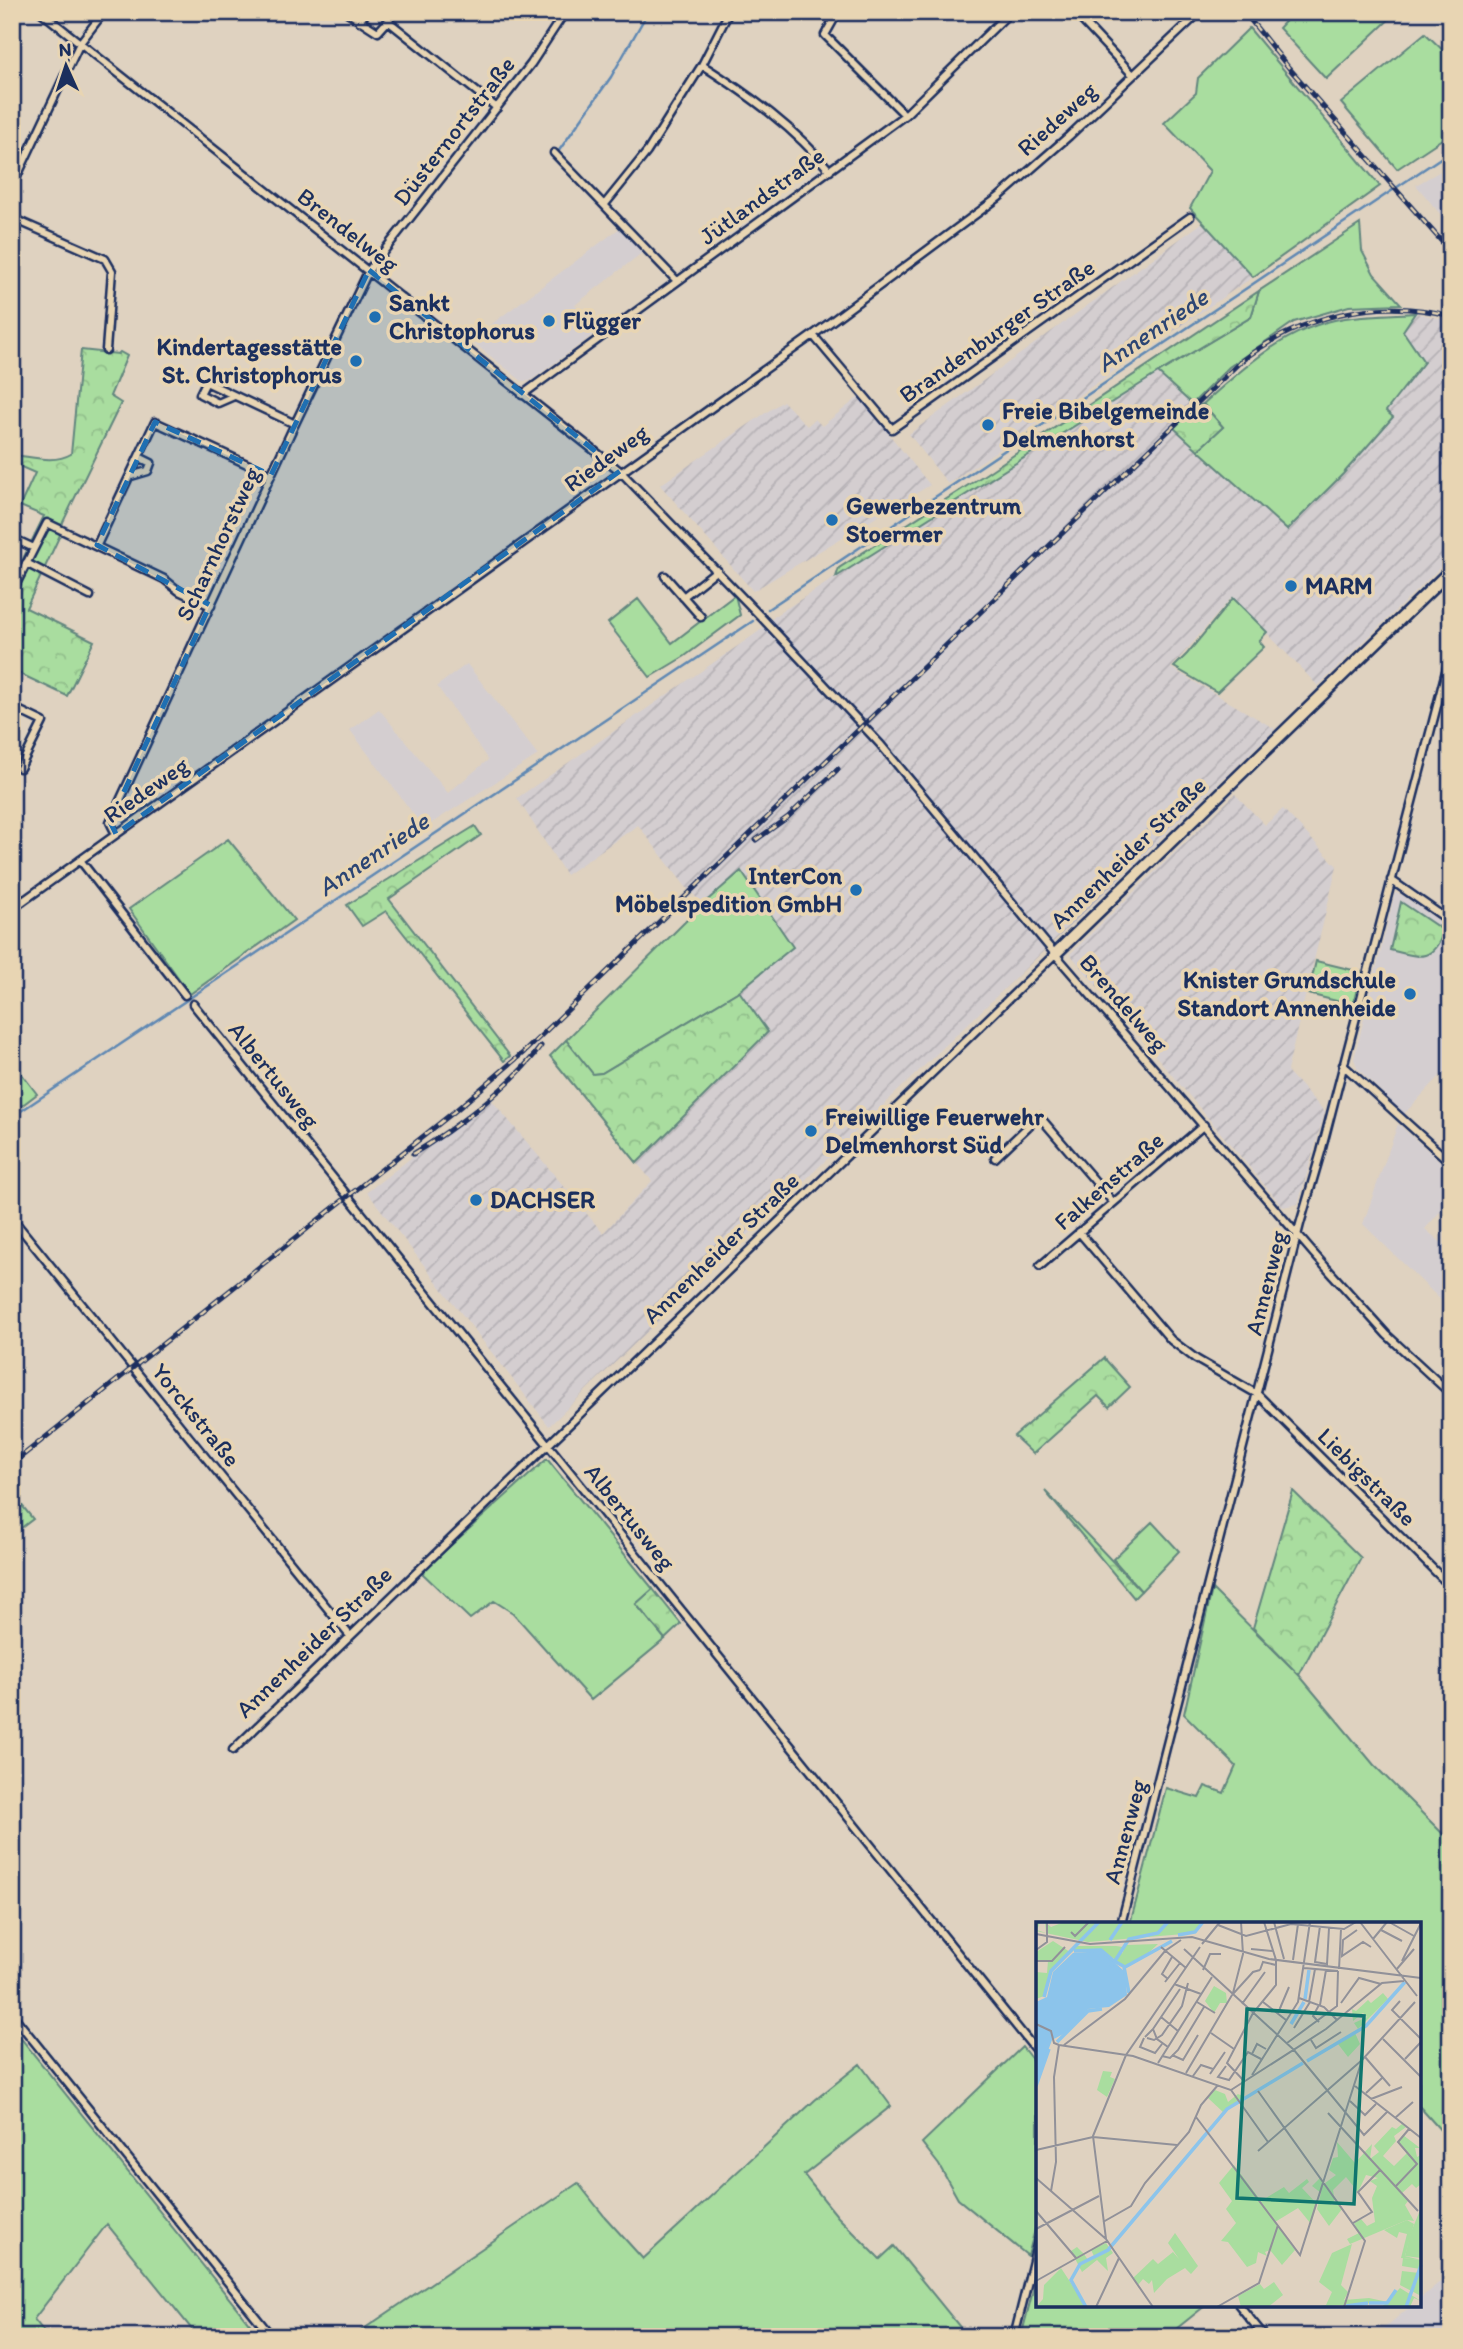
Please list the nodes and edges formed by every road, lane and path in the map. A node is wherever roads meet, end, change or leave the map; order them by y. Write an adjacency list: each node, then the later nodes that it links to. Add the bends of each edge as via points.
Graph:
1 (41, 12): 14 (street, Brendelweg)
2 (104, 12): 14 (street)
3 (347, 12): 13 (street)
4 (368, 12): 13 (street)
5 (382, 12): 12 (street)
6 (565, 12): 17 (street, Düsternortstraße)
7 (729, 12): 15 (street)
8 (838, 12): 18 (street, via 825,35)
9 (1010, 12): 18 (street, Jütlandstraße)
10 (1074, 12): 16 (street)
11 (1200, 12): 16 (street, Riedeweg)
12 (391, 17): 13 (street, via 378,32); 17 (street)
13 (359, 21)
14 (80, 43): 21 (street); 25 (street, Brendelweg)
15 (702, 65): 20 (street, via 795,134); 22 (street, via 647,152)
16 (1133, 75): 27 (street, Riedeweg, via 999,197)
17 (497, 108): 25 (street, Düsternortstraße)
18 (905, 115): 20 (street, Jütlandstraße)
19 (554, 153): 22 (street)
20 (830, 171): 26 (street, Jütlandstraße)
21 (12, 187)
22 (605, 204): 26 (street)
23 (1190, 217): 27 (street, Brandenburger Straße, via 892,429)
24 (12, 218): 28 (street, via 106,259 113,271)
25 (369, 270): 29 (street, Brendelweg); 31 (street, Scharnhorstweg)
26 (677, 281): 29 (street, Jütlandstraße)
27 (813, 335): 33 (street, Riedeweg)
28 (106, 350)
29 (522, 395): 33 (street, Brendelweg)
30 (234, 396): 30 (street, via 206,382 200,394 218,403); 31 (street)
31 (295, 424): 34 (street, Scharnhorstweg)
32 (139, 457): 34 (street, via 155,422); 35 (street); 35 (street, via 151,463 148,471)
33 (620, 471): 40 (street, Brendelweg); 51 (street, Riedeweg)
34 (271, 475): 46 (street, Scharnhorstweg)
35 (131, 476): 37 (street)
36 (12, 538): 38 (street)
37 (97, 545): 38 (street, via 47,523); 46 (street)
38 (33, 548): 39 (street)
39 (26, 563): 43 (street); 44 (street)
40 (717, 570): 45 (street); 58 (street, Brendelweg, via 880,744)
41 (1451, 570): 58 (street, Annenheider Straße)
42 (664, 576): 45 (street)
43 (12, 592)
44 (90, 596)
45 (683, 597): 47 (street)
46 (211, 606): 51 (street, Scharnhorstweg, via 110,822)
47 (701, 617)
48 (1451, 652): 53 (street, Annenweg)
49 (12, 707): 50 (street, via 43,722)
50 (20, 768)
51 (116, 834): 52 (street, Riedeweg)
52 (80, 860): 55 (street, Riedeweg); 59 (street)
53 (1391, 880): 57 (street); 61 (street, Annenweg)
54 (12, 888): 55 (street)
55 (22, 902): 56 (street, Riedeweg)
56 (12, 909)
57 (1451, 922)
58 (1055, 954): 62 (street, Brendelweg); 72 (street, Annenheider Straße)
59 (185, 995)
60 (193, 1004): 72 (street, Albertusweg)
61 (1343, 1065): 64 (street); 68 (street, Annenweg)
62 (1204, 1125): 65 (street, Falkenstraße); 68 (street, Brendelweg)
63 (995, 1158): 65 (street, via 1039,1116)
64 (1451, 1164)
65 (1113, 1202): 67 (street, Falkenstraße)
66 (12, 1218): 74 (street, Yorckstraße)
67 (1079, 1232): 69 (street, Falkenstraße); 70 (street, Liebigstraße, via 1171,1340)
68 (1298, 1235): 70 (street, Annenweg); 71 (street, Brendelweg, via 1387,1335)
69 (1040, 1266)
70 (1257, 1394): 73 (street, Liebigstraße); 76 (street, Annenweg)
71 (1451, 1394)
72 (547, 1446): 74 (street, Annenheider Straße); 78 (street, Albertusweg)
73 (1451, 1587)
74 (351, 1636): 75 (street, Annenheider Straße)
75 (233, 1750)
76 (1122, 1922)
77 (12, 2014): 81 (street)
78 (1036, 2050)
79 (1036, 2249): 82 (street)
80 (1241, 2307): 83 (street)
81 (272, 2337)
82 (1014, 2337)
83 (1265, 2337)

